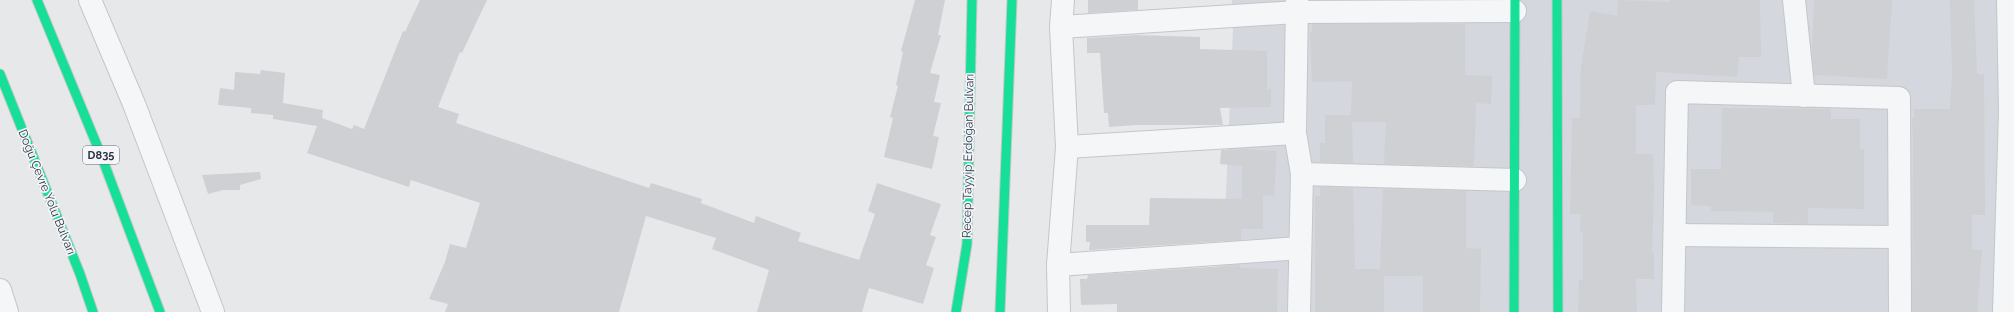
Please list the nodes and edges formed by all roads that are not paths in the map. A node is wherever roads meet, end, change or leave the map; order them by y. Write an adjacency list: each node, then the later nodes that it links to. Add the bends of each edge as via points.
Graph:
1 (37, 0): 25 (main road, D835, via 68,70)
2 (90, 0): 26 (street, via 134,104)
3 (972, 0): 27 (main road, Recep Tayyip Erdoğan Bulvarı, via 966,244)
4 (1012, 0): 28 (main road)
5 (1063, 0): 11 (street)
6 (1557, 0): 32 (main road)
7 (1794, 0): 13 (street)
8 (2008, 0): 35 (street, via 2010,112)
9 (1297, 6): 10 (street); 11 (street); 14 (street)
10 (1515, 6): 17 (main road)
11 (1061, 27): 15 (street)
12 (0, 74): 24 (main road, Doğu Çevre Yolu Bulvarı)
13 (1804, 96): 18 (street, via 1677,92); 19 (street, via 1899,98)
14 (1295, 133): 15 (street); 16 (street)
15 (1067, 147): 21 (street)
16 (1302, 174): 17 (street); 20 (street)
17 (1515, 180): 31 (main road)
18 (1675, 235): 19 (street); 33 (street)
19 (1899, 237): 34 (street)
20 (1300, 248): 21 (street); 30 (street)
21 (1058, 265): 29 (street)
22 (0, 290): 23 (street)
23 (7, 312)
24 (93, 312)
25 (160, 312)
26 (213, 312)
27 (956, 312)
28 (1000, 312)
29 (1059, 312)
30 (1299, 312)
31 (1514, 312)
32 (1558, 312)
33 (1674, 312)
34 (1900, 312)
35 (2004, 312)

